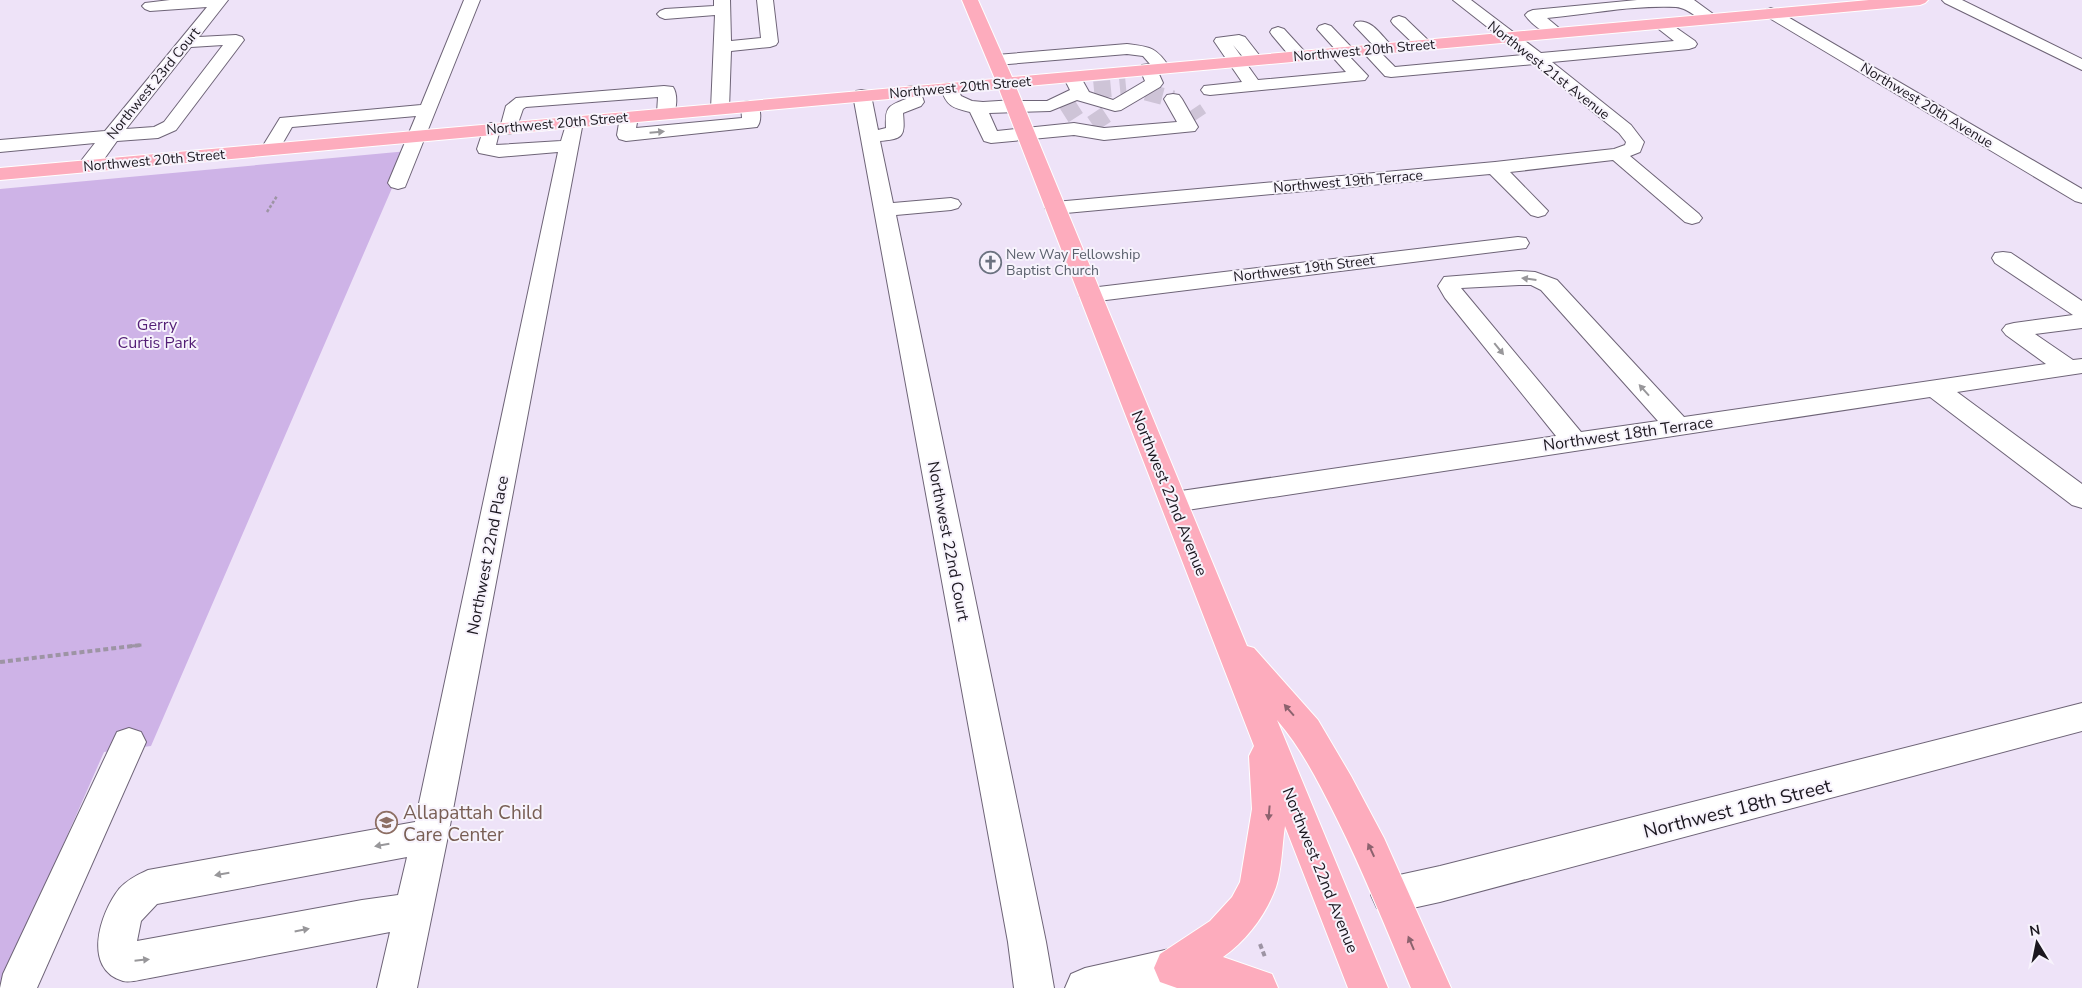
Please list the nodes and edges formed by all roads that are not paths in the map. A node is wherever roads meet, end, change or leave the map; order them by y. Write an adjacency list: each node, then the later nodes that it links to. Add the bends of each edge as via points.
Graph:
1 (220, 0): 9 (street); 20 (street, Northwest 23rd Court)
2 (472, 0): 47 (street)
3 (765, 0): 22 (street, via 770,42)
4 (970, 0): 28 (main road, Northwest 22nd Avenue)
5 (1461, 0): 19 (street, Northwest 21st Avenue)
6 (1920, 0): 10 (main road, Northwest 20th Street)
7 (1950, 0): 31 (street)
8 (722, 5): 11 (street); 22 (street)
9 (150, 6)
10 (1771, 13): 12 (main road, Northwest 20th Street); 64 (street, Northwest 20th Avenue)
11 (665, 14)
12 (1712, 19): 14 (main road, Northwest 20th Street); 18 (street, via 1688,4 1663,2 1533,15)
13 (1398, 21): 21 (street)
14 (1659, 23): 18 (main road, Northwest 20th Street); 27 (street, via 1689,44)
15 (1362, 25): 23 (street)
16 (1325, 29): 25 (street)
17 (1278, 32): 26 (street)
18 (1557, 33): 19 (main road, Northwest 20th Street)
19 (1509, 37): 21 (main road, Northwest 20th Street); 27 (street, Northwest 21st Avenue)
20 (187, 42): 32 (street, via 236,40); 33 (street, Northwest 23rd Court)
21 (1424, 45): 23 (main road, Northwest 20th Street)
22 (723, 47): 45 (street)
23 (1377, 49): 25 (main road, Northwest 20th Street); 27 (street, via 1391,72)
24 (1114, 50): 28 (street); 35 (street); 35 (street, via 1148,52)
25 (1342, 52): 26 (main road, Northwest 20th Street); 36 (street, via 1359,76)
26 (1299, 56): 29 (main road, Northwest 20th Street)
27 (1537, 58): 56 (street, Northwest 21st Avenue, via 1625,129)
28 (996, 60): 34 (main road, Northwest 22nd Avenue)
29 (1255, 60): 30 (main road, Northwest 20th Street); 30 (street, via 1239,40 1222,41)
30 (1235, 62): 35 (main road, Northwest 20th Street); 36 (street)
31 (2082, 65)
32 (195, 75): 33 (street); 53 (street, via 170,126 158,132)
33 (158, 77): 53 (street, Northwest 23rd Court)
34 (1006, 82): 37 (main road, Northwest 20th Street); 43 (main road, Northwest 22nd Avenue); 44 (main road, Northwest 20th Street)
35 (1140, 85): 44 (street); 44 (main road, Northwest 20th Street); 44 (street, via 1176,82 1183,106 1104,134)
36 (1253, 85): 38 (street)
37 (950, 88): 39 (main road, Northwest 20th Street); 46 (street, via 953,99 961,105)
38 (1210, 90)
39 (913, 91): 41 (main road, Northwest 20th Street); 55 (street, via 916,102 894,112 895,131)
40 (603, 96): 48 (street, via 668,91); 50 (street, via 522,102 515,106); 51 (street, Northwest 22nd Place)
41 (862, 96): 42 (main road, Northwest 20th Street); 55 (street, Northwest 22nd Court)
42 (750, 106): 45 (main road, Northwest 20th Street); 49 (street, one-way to 42, via 626,135 751,124)
43 (1015, 106): 44 (street); 46 (street); 52 (main road, Northwest 22nd Avenue)
44 (1084, 106): 52 (street)
45 (720, 108): 48 (main road, Northwest 20th Street)
46 (978, 109): 52 (street, via 991,138)
47 (427, 110): 54 (street); 58 (street, via 286,122)
48 (666, 113): 49 (main road, Northwest 20th Street)
49 (629, 117): 51 (main road, Northwest 20th Street)
50 (500, 128): 51 (main road, Northwest 20th Street); 51 (street, via 486,149 499,151); 54 (main road, Northwest 20th Street)
51 (581, 129): 85 (street, Northwest 22nd Place)
52 (1026, 134): 66 (main road, Northwest 22nd Avenue)
53 (111, 136): 57 (street); 60 (street, Northwest 23rd Court)
54 (416, 136): 58 (main road, Northwest 20th Street); 63 (street)
55 (870, 137): 67 (street, Northwest 22nd Court)
56 (1635, 142): 59 (street, Northwest 19th Terrace, via 1628,152)
57 (0, 146)
58 (270, 149): 60 (main road, Northwest 20th Street)
59 (1617, 154): 61 (street, Northwest 19th Terrace); 69 (street)
60 (87, 166): 62 (main road, Northwest 20th Street)
61 (1494, 168): 66 (street, Northwest 19th Terrace); 68 (street)
62 (0, 174)
63 (398, 183)
64 (2082, 197)
65 (951, 204): 67 (street)
66 (1055, 208): 72 (main road, Northwest 22nd Avenue)
67 (884, 210): 92 (street, Northwest 22nd Court)
68 (1538, 211)
69 (1692, 218)
70 (1518, 243): 72 (street, Northwest 19th Street)
71 (2003, 258): 73 (street)
72 (1090, 295): 80 (main road, Northwest 22nd Avenue)
73 (2082, 312)
74 (2082, 321): 75 (street, via 2014,330)
75 (2075, 367): 76 (street, Northwest 18th Terrace)
76 (1936, 389): 77 (street, Northwest 18th Terrace); 79 (street)
77 (1677, 426): 78 (street, Northwest 18th Terrace); 78 (street, one-way to 78, via 1549,285 1535,279 1519,278 1452,282 1449,286 1453,292)
78 (1574, 441): 80 (street, Northwest 18th Terrace)
79 (2082, 498)
80 (1174, 502): 81 (main road, Northwest 22nd Avenue)
81 (1230, 642): 83 (main road, Northwest 22nd Avenue); 86 (main road, one-way to 81, via 1356,818 1306,730)
82 (2082, 717): 86 (street, Northwest 18th Street)
83 (1265, 730): 88 (main road, one-way to 88, via 1270,809 1258,886 1245,910 1224,934); 94 (main road, Northwest 22nd Avenue)
84 (130, 742): 90 (street)
85 (430, 836): 87 (street, Northwest 22nd Place); 87 (street, one-way to 87, via 148,888 135,897 127,910 117,936 117,954 125,962 150,959 362,918)
86 (1390, 895): 95 (main road, one-way to 86)
87 (414, 912): 91 (street, Northwest 22nd Place)
88 (1174, 968): 89 (main road, via 1220,976); 93 (street)
89 (1262, 976)
90 (17, 988)
91 (397, 988)
92 (1034, 988)
93 (1086, 988)
94 (1368, 988)
95 (1431, 988)

